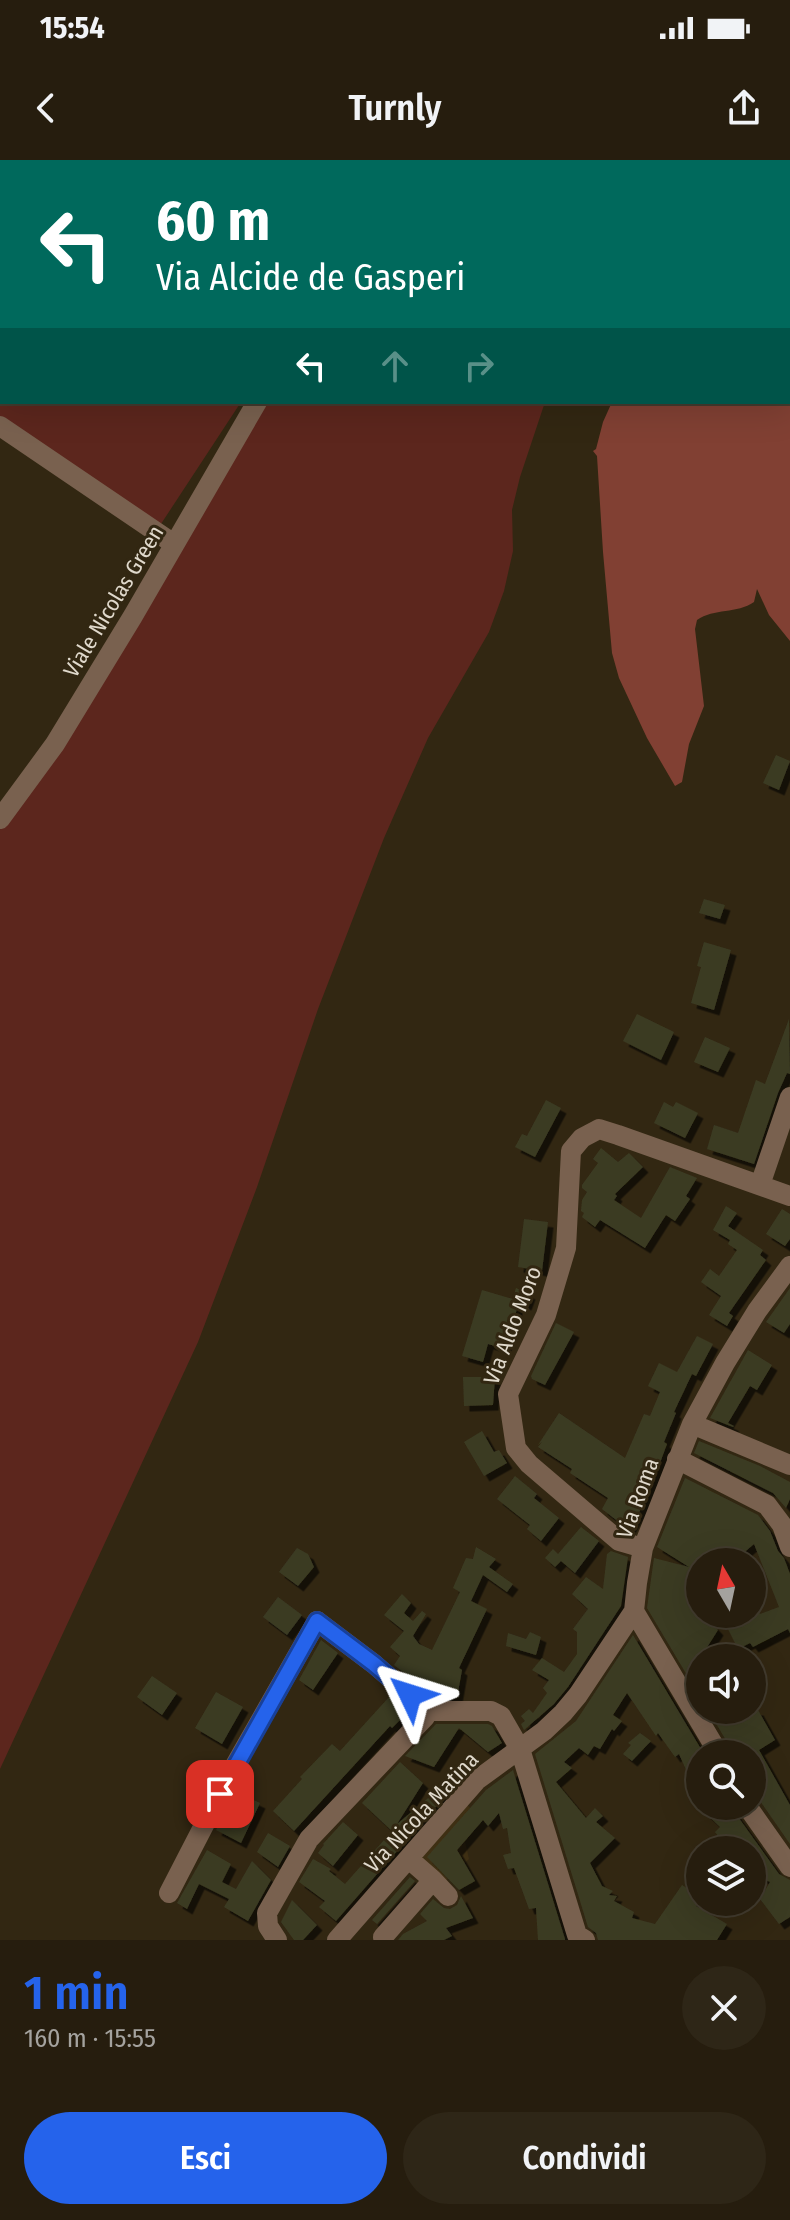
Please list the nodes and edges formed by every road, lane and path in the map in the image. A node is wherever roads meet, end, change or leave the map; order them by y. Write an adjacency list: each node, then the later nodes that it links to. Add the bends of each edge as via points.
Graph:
1 (256, 404): 3 (street, Viale Nicolas Green)
2 (0, 426): 3 (street)
3 (174, 544): 4 (street, Viale Nicolas Green, via 55,744)
4 (0, 819)
5 (790, 1097): 6 (street)
6 (760, 1185): 7 (street, Via Aldo Moro); 13 (street, Via Aldo Moro, via 599,1129 571,1151 566,1248 546,1315 508,1394 510,1418 516,1448 529,1464 619,1541)
7 (790, 1196)
8 (790, 1266): 9 (street, Via Roma, via 757,1311)
9 (692, 1424): 10 (street, Via Roma); 11 (street)
10 (677, 1459): 12 (street, via 767,1505); 13 (street, Via Roma)
11 (790, 1465)
12 (790, 1547)
13 (643, 1548): 14 (street, Via Roma)
14 (634, 1611): 16 (street); 17 (street, Via Nicola Matina, via 563,1713)
15 (428, 1711): 17 (street, via 491,1711 501,1716); 24 (street, via 317,1621); 28 (street, via 309,1839 267,1913)
16 (711, 1740)
17 (520, 1749): 21 (street, Via Nicola Matina, via 477,1780); 30 (street, via 577,1935)
18 (757, 1820): 20 (street)
19 (790, 1830): 20 (street)
20 (773, 1843): 22 (street)
21 (409, 1859): 23 (street); 26 (street, Via Nicola Matina)
22 (790, 1867)
23 (433, 1880): 25 (street); 27 (street)
24 (169, 1893)
25 (448, 1896)
26 (359, 1916): 27 (street); 29 (street, Via Nicola Matina)
27 (384, 1938)
28 (277, 1940)
29 (337, 1940)
30 (585, 1940)

